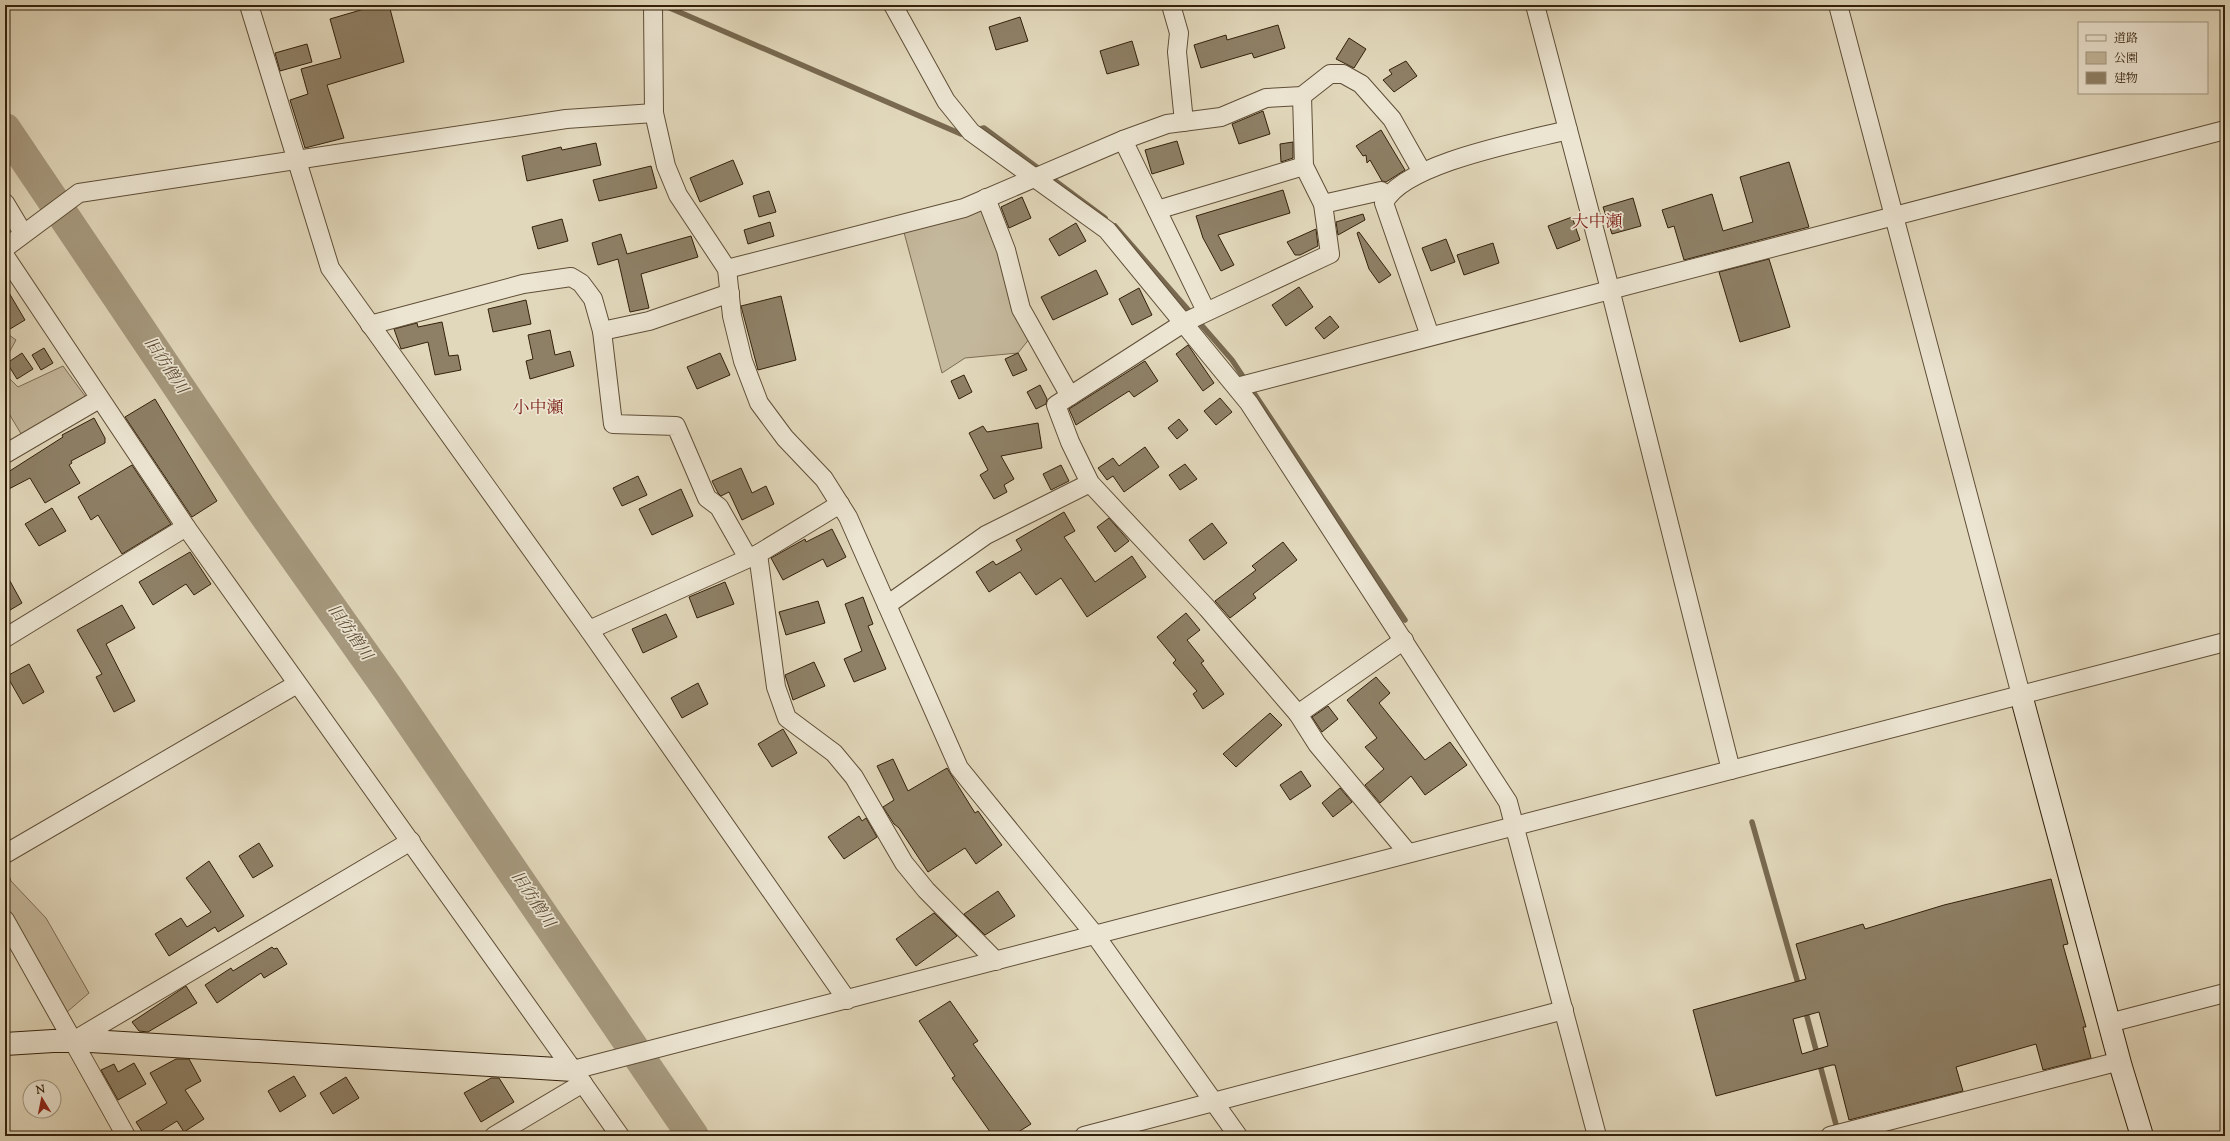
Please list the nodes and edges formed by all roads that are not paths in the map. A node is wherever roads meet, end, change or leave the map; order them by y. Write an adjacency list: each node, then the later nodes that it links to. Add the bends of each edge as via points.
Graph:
1 (249, 5): 13 (street)
2 (893, 5): 16 (street, via 946,101 973,134)
3 (1172, 5): 9 (street, via 1179,33 1177,52)
4 (1534, 5): 10 (street)
5 (1838, 5): 22 (street)
6 (649, 7): 8 (street)
7 (1302, 96): 9 (street, via 1266,98 1222,117); 14 (street); 15 (street, via 1330,74 1343,74 1361,84 1392,119)
8 (654, 113): 13 (street, via 566,119); 26 (street, via 666,166 678,195)
9 (1184, 122): 12 (street, via 1167,124)
10 (1568, 130): 15 (street, via 1474,154); 27 (street)
11 (2225, 130): 22 (street)
12 (1123, 140): 16 (street); 21 (street)
13 (296, 160): 23 (street, via 79,193); 31 (street, via 330,268)
14 (1304, 166): 20 (street); 21 (street)
15 (1422, 172): 17 (street)
16 (1035, 179): 18 (street); 30 (street, via 1107,230)
17 (1387, 196): 20 (street, via 1381,191); 33 (street, via 1384,203)
18 (986, 198): 26 (street, via 964,208); 35 (street, via 1006,250 1021,309)
19 (5, 203): 23 (street)
20 (1323, 204): 29 (street, via 1330,254)
21 (1157, 210): 29 (street)
22 (1894, 215): 27 (street); 48 (street)
23 (23, 233): 24 (street)
24 (5, 248)
25 (5, 256): 36 (street)
26 (727, 269): 28 (street)
27 (1610, 289): 33 (street); 50 (street)
28 (730, 293): 32 (street, via 649,321); 39 (street, via 732,316 742,361 759,403 785,438 824,479)
29 (1206, 311): 30 (street)
30 (1185, 322): 34 (street); 35 (street)
31 (370, 325): 32 (street, via 523,284 571,277 581,283 593,300); 43 (street)
32 (602, 331): 41 (street, via 613,424 676,426 706,498 719,507)
33 (1430, 336): 34 (street)
34 (1237, 387): 45 (street)
35 (1070, 396): 38 (street, via 1056,405)
36 (99, 399): 37 (street); 40 (street)
37 (5, 454)
38 (1090, 483): 42 (street, via 986,535); 49 (street, via 1207,608)
39 (840, 504): 41 (street); 42 (street)
40 (186, 527): 44 (street); 47 (street)
41 (753, 556): 43 (street); 57 (street, via 776,686 788,718 834,753 854,777 904,863 926,890)
42 (887, 606): 56 (street, via 959,768)
43 (589, 630): 59 (street)
44 (5, 638)
45 (1404, 640): 49 (street); 51 (street, via 1508,802)
46 (2225, 642): 48 (street)
47 (298, 684): 52 (street); 54 (street)
48 (2021, 695): 50 (street); 61 (street)
49 (1298, 714): 53 (street, via 1317,744)
50 (1731, 770): 51 (street)
51 (1515, 824): 53 (street); 60 (street)
52 (411, 841): 62 (street); 65 (street)
53 (1408, 853): 56 (street)
54 (5, 854)
55 (5, 920): 62 (street)
56 (1094, 935): 57 (street); 66 (street)
57 (996, 961): 59 (street)
58 (2225, 993): 61 (street)
59 (847, 1000): 65 (street)
60 (1564, 1010): 66 (street); 72 (street)
61 (2109, 1023): 64 (street)
62 (73, 1041): 63 (street); 65 (street); 67 (street)
63 (5, 1044)
64 (2120, 1061): 73 (street); 74 (street)
65 (578, 1076): 68 (street); 69 (street)
66 (1214, 1102): 70 (street); 71 (street)
67 (126, 1136)
68 (494, 1136)
69 (620, 1136)
70 (1084, 1136)
71 (1238, 1136)
72 (1597, 1136)
73 (1830, 1136)
74 (2142, 1136)

